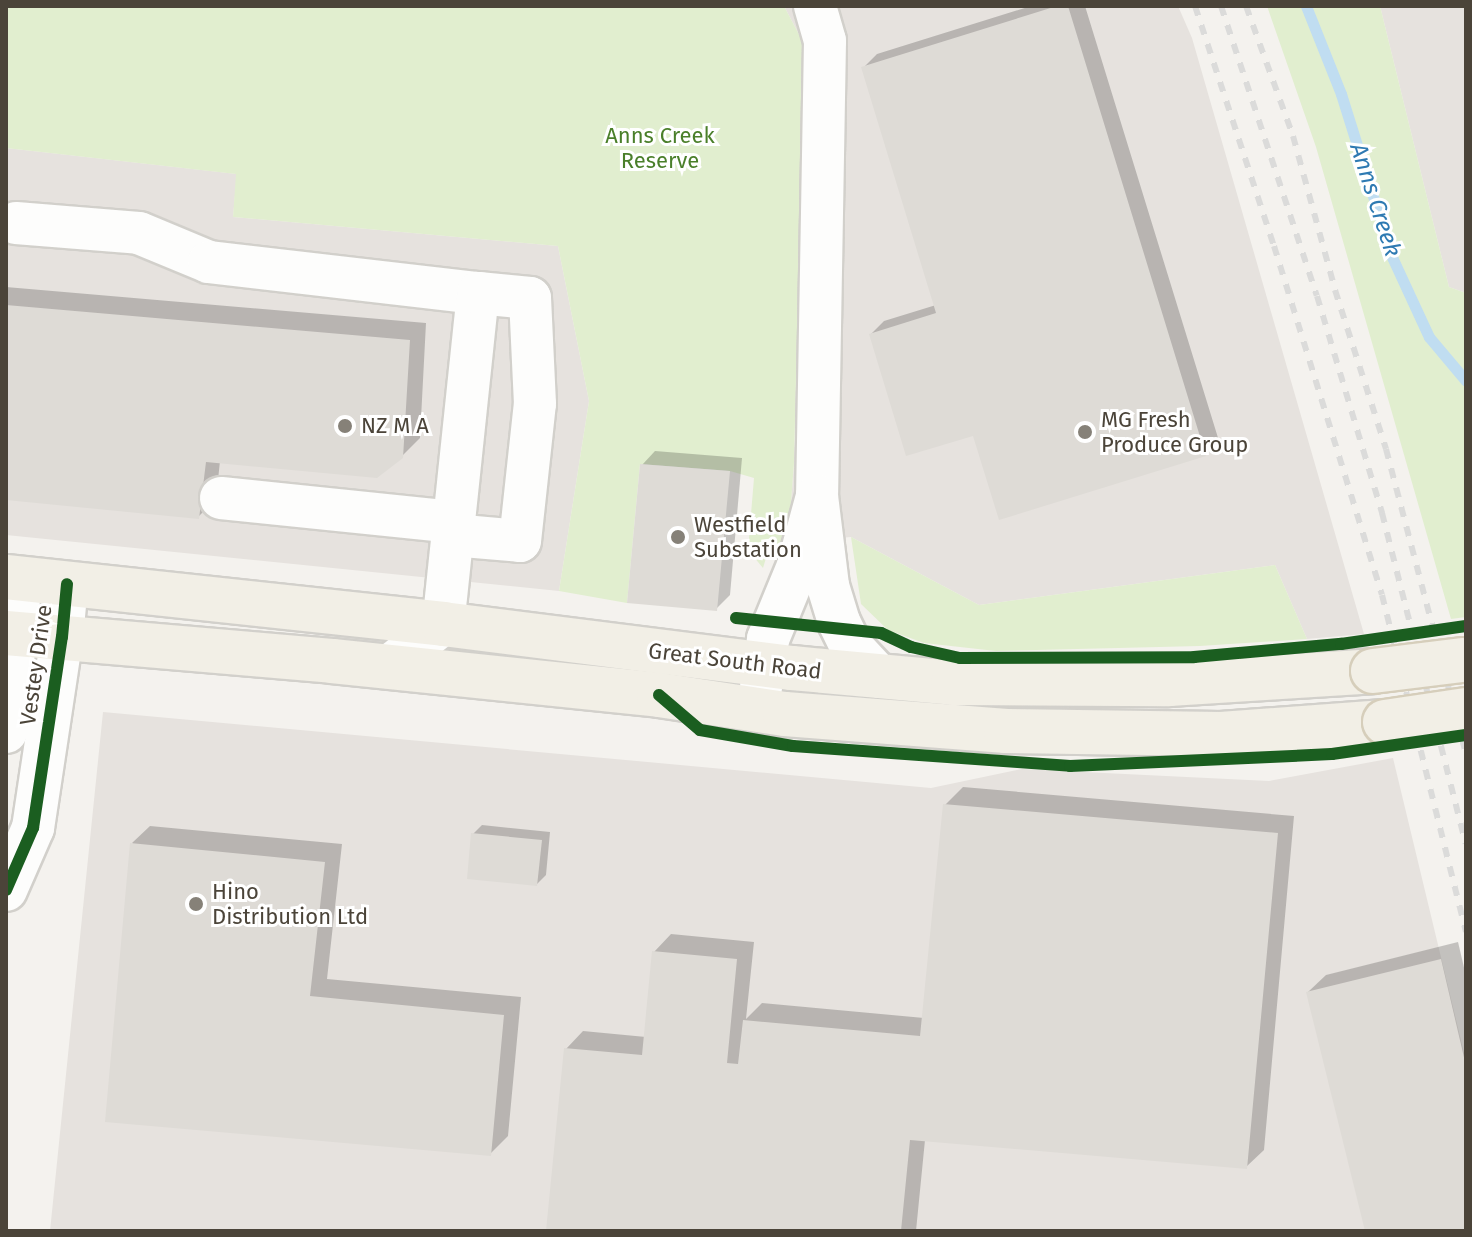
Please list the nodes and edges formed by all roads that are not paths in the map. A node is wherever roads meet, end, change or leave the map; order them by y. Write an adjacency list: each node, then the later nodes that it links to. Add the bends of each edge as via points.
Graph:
1 (847, 6): 2 (street)
2 (820, 24): 5 (street)
3 (16, 223): 4 (street, via 139,233 209,262)
4 (478, 293): 7 (street); 7 (street, via 530,298 534,419 520,541)
5 (817, 496): 14 (street); 16 (street, via 828,586 839,622 850,645)
6 (221, 498): 7 (street)
7 (452, 529): 10 (street)
8 (13, 578): 9 (main road, Great South Road); 11 (street, Vestey Drive)
9 (67, 584): 10 (main road, Great South Road); 12 (street, Vestey Drive)
10 (443, 624): 14 (main road, Great South Road); 15 (street)
11 (11, 634): 12 (main road, Great South Road); 19 (street, Vestey Drive)
12 (62, 637): 15 (main road, Great South Road); 20 (street, Vestey Drive, via 33,828)
13 (1464, 660): 16 (main road, Great South Road, bridge, via 1270,680 1043,686)
14 (764, 665): 16 (main road, Great South Road); 17 (street)
15 (388, 667): 17 (main road, Great South Road)
16 (880, 677)
17 (758, 710): 18 (main road, Great South Road, bridge, via 1006,731 1221,734 1385,722)
18 (1466, 710)
19 (6, 732)
20 (6, 890)

